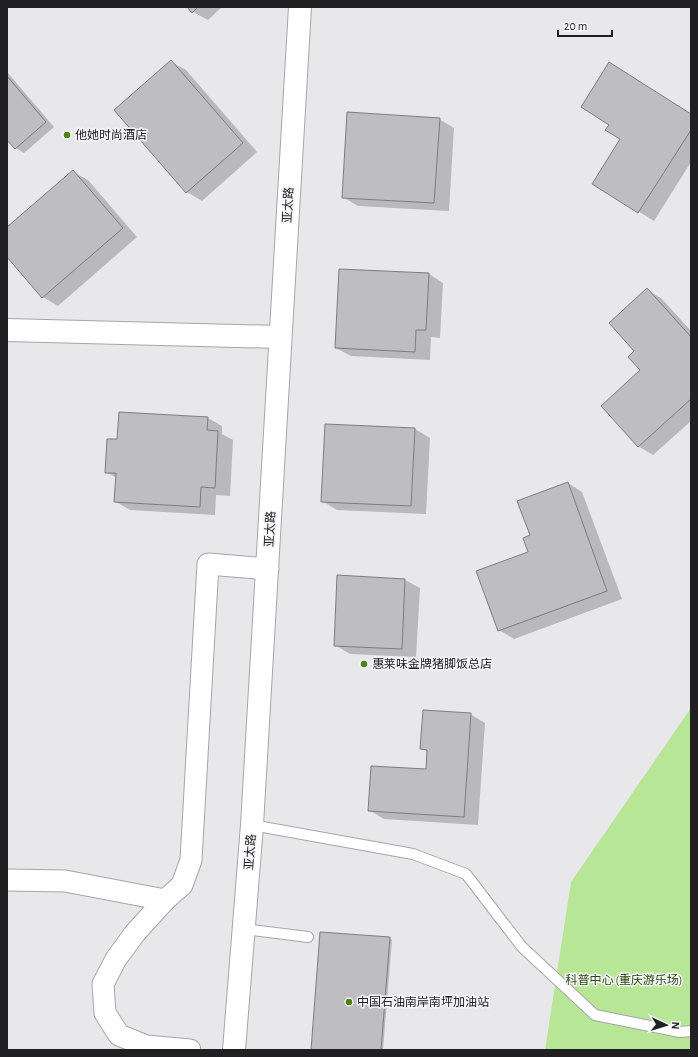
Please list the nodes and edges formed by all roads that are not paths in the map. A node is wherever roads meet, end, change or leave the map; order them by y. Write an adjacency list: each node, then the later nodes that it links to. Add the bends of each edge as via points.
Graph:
1 (300, 7): 3 (street, 亚太路)
2 (7, 330): 3 (street)
3 (280, 337): 4 (street, 亚太路)
4 (268, 570): 5 (street, 亚太路); 7 (street, via 208,564 191,860 182,885)
5 (252, 825): 8 (street, 亚太路); 10 (lane, via 413,854 466,874 522,948 595,1015 680,1032)
6 (7, 881): 7 (street, via 65,881)
7 (165, 900): 11 (street, via 116,959 103,984 105,1013 119,1035 146,1046)
8 (244, 929): 9 (lane); 12 (street, 亚太路)
9 (308, 937)
10 (691, 1031)
11 (190, 1050)
12 (234, 1050)

